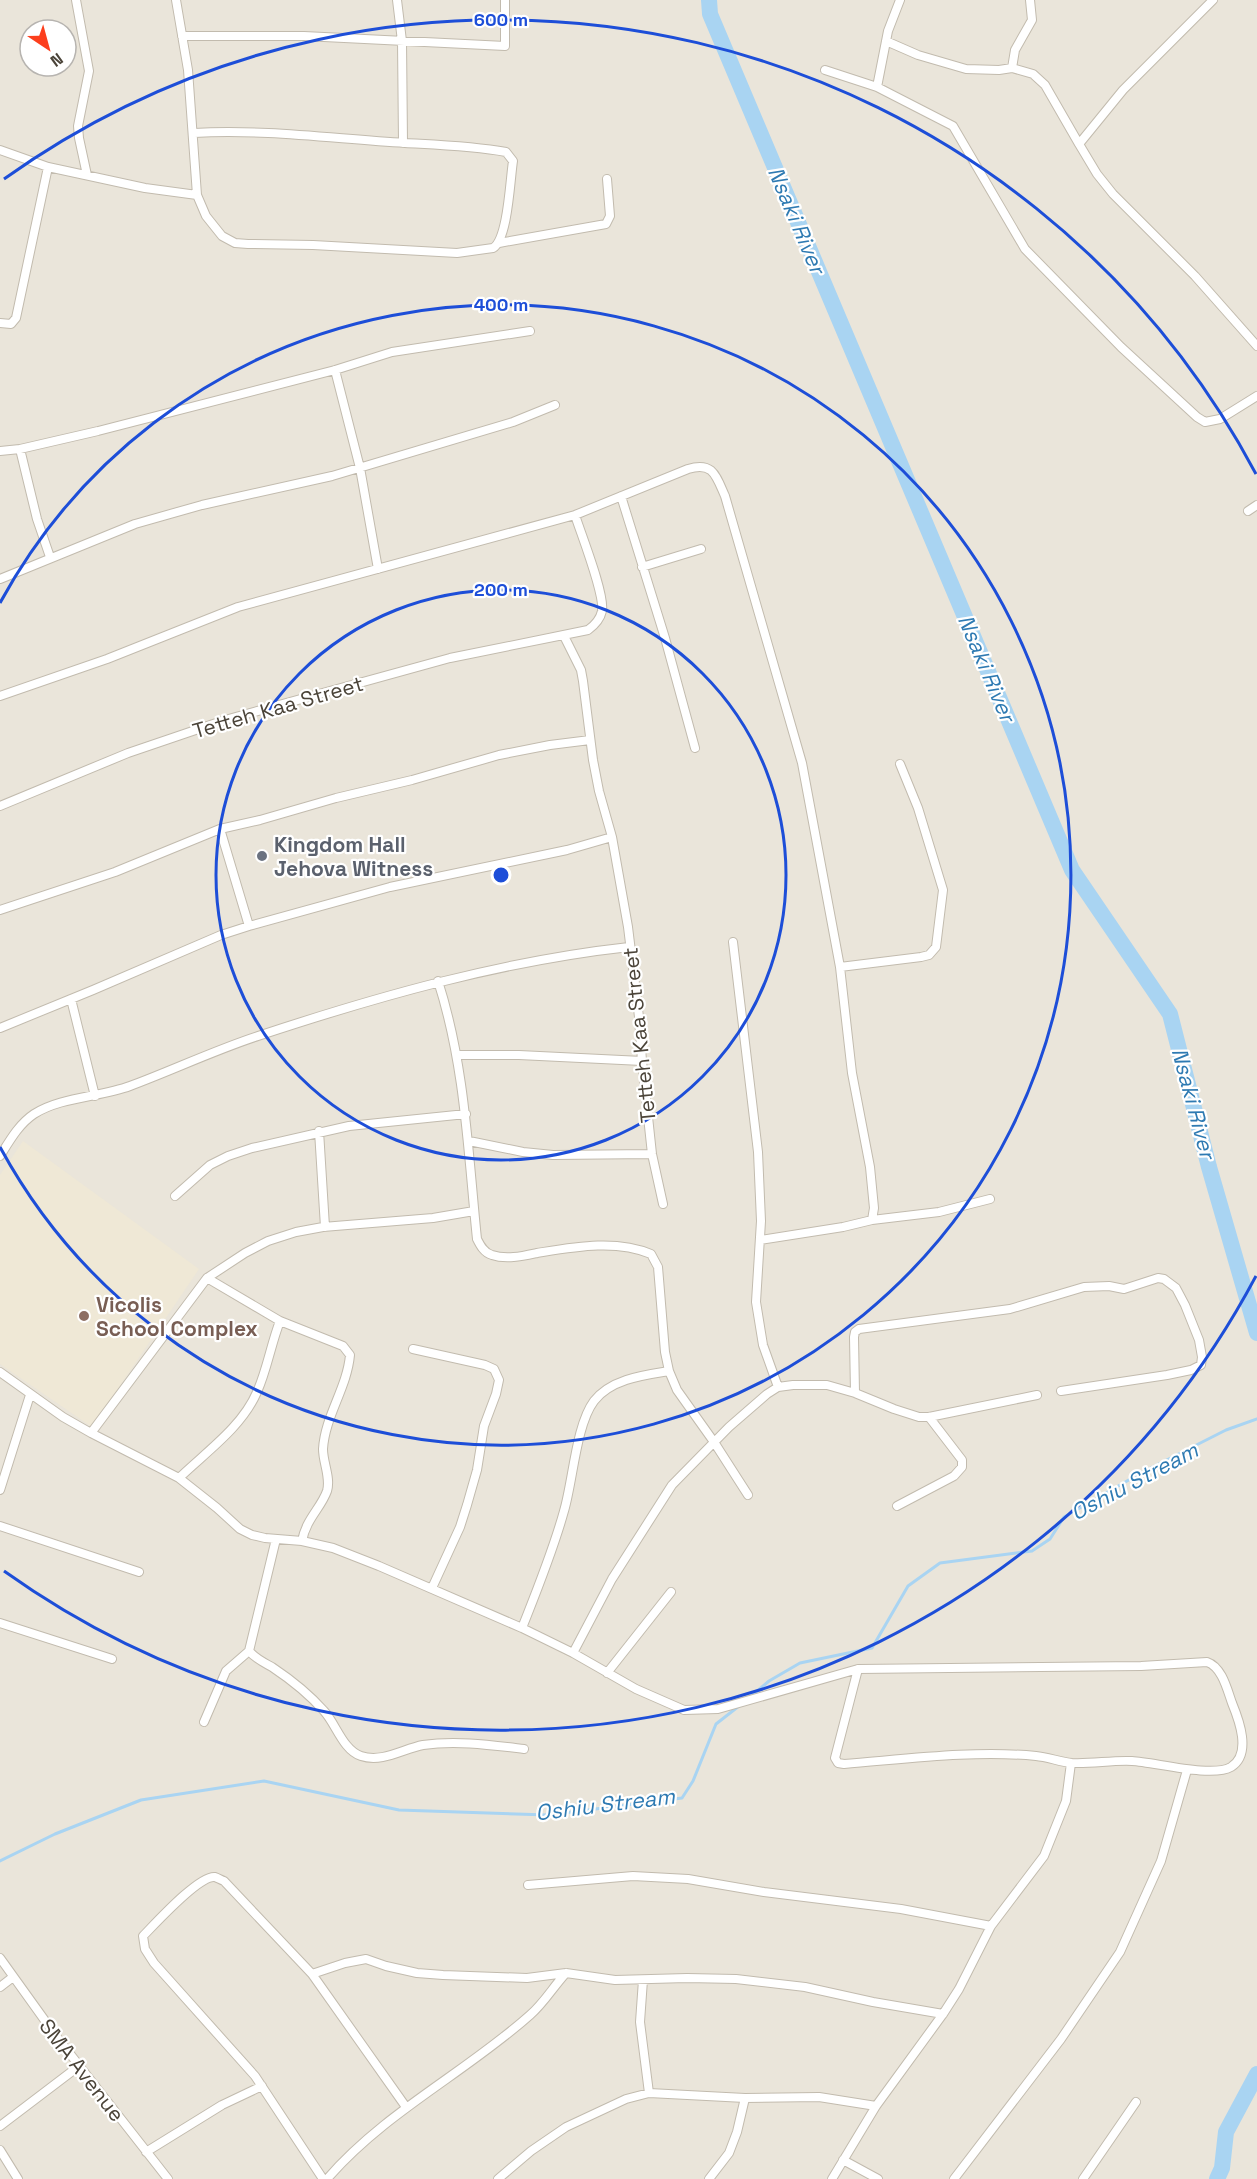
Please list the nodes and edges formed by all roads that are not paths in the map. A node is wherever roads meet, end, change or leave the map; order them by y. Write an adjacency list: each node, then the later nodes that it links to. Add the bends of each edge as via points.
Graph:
1 (76, 0): 19 (street, via 88,71 78,126)
2 (176, 0): 8 (street)
3 (398, 0): 9 (street)
4 (505, 0): 9 (street, via 505,46)
5 (900, 0): 10 (street)
6 (1029, 0): 11 (street, via 1032,20 1015,50)
7 (1213, 0): 16 (street, via 1122,90)
8 (182, 36): 9 (street); 14 (street)
9 (402, 41): 15 (street)
10 (886, 41): 11 (street, via 966,69); 13 (street)
11 (1012, 68): 16 (street, via 1041,79)
12 (825, 70): 13 (street)
13 (877, 87): 27 (street, via 953,126 1025,249 1120,346 1197,417 1205,422 1220,419)
14 (194, 133): 15 (street, via 235,131); 21 (street)
15 (403, 143): 22 (street, via 473,147 510,155 513,160 505,226)
16 (1079, 144): 25 (street, via 1113,194 1195,276)
17 (0, 150): 18 (street)
18 (48, 167): 19 (street); 23 (street, via 16,318 11,324)
19 (87, 175): 21 (street)
20 (607, 179): 22 (street, via 610,216 606,224)
21 (197, 195): 22 (street, via 216,230 235,243 457,254 493,248)
22 (499, 243)
23 (0, 323)
24 (530, 331): 26 (street, via 392,352)
25 (1257, 346)
26 (335, 370): 29 (street); 31 (street)
27 (1257, 396)
28 (555, 405): 31 (street, via 513,422)
29 (20, 448): 30 (street); 37 (street)
30 (0, 451)
31 (360, 468): 37 (street, via 135,524); 39 (street)
32 (621, 496): 35 (street); 38 (street); 53 (street, via 700,465 707,466 719,481 802,763)
33 (1257, 505): 34 (street)
34 (1248, 511)
35 (575, 515): 39 (street); 41 (street, Tetteh Kaa Street, via 602,609 596,624 588,630)
36 (701, 549): 38 (street)
37 (50, 557): 40 (street)
38 (642, 567): 44 (street)
39 (378, 569): 42 (street, via 238,607)
40 (0, 579)
41 (564, 636): 43 (street, Tetteh Kaa Street, via 581,670); 46 (street, Tetteh Kaa Street, via 440,660 225,720 128,753)
42 (0, 696)
43 (590, 740): 47 (street, via 499,756); 48 (street, Tetteh Kaa Street, via 598,791)
44 (694, 748)
45 (900, 764): 53 (street, via 918,807 943,890 936,947 921,957)
46 (0, 806)
47 (220, 830): 49 (street, via 115,873); 50 (street)
48 (612, 837): 50 (street, via 390,888); 52 (street, Tetteh Kaa Street)
49 (0, 910)
50 (249, 926): 55 (street)
51 (733, 942): 71 (street, via 758,1152)
52 (629, 947): 54 (street, via 577,953); 58 (street, Tetteh Kaa Street)
53 (840, 967): 69 (street, via 852,1073 870,1167)
54 (438, 981): 57 (street); 59 (street, via 256,1037)
55 (71, 999): 56 (street); 59 (street)
56 (0, 1028)
57 (457, 1055): 58 (street); 60 (street)
58 (642, 1061): 63 (street, Tetteh Kaa Street)
59 (95, 1096): 64 (street, via 35,1113 20,1126)
60 (466, 1114): 61 (street); 62 (street)
61 (319, 1131): 65 (street, via 228,1156 200,1172); 70 (street)
62 (469, 1141): 63 (street, via 553,1155); 68 (street)
63 (652, 1154): 67 (street, Tetteh Kaa Street)
64 (0, 1156)
65 (175, 1196)
66 (990, 1199): 69 (street, via 939,1212)
67 (663, 1204)
68 (474, 1211): 70 (street); 75 (street, via 477,1239 490,1255 521,1256 600,1245 630,1247 651,1254 658,1267)
69 (872, 1220): 71 (street)
70 (325, 1227): 72 (street, via 268,1241)
71 (760, 1240): 77 (street, via 756,1302 764,1345)
72 (207, 1278): 73 (street); 83 (street)
73 (280, 1321): 85 (street, via 261,1382 243,1417); 91 (street, via 343,1346 350,1355 326,1431 323,1450 327,1492 308,1522)
74 (413, 1349): 93 (street, via 484,1365 494,1369 499,1380 484,1426 468,1505)
75 (669, 1371): 84 (street, via 677,1390); 96 (street, via 627,1380 594,1400 584,1418 553,1547)
76 (0, 1372): 80 (street)
77 (778, 1387): 79 (street, via 808,1383); 84 (street)
78 (1061, 1391): 79 (street, via 1157,1377 1201,1365 1199,1340 1176,1288 1158,1278 1124,1289 1084,1287 1010,1309 859,1329 854,1337)
79 (855, 1393): 82 (street, via 894,1409)
80 (30, 1395): 83 (street); 86 (street)
81 (1037, 1395): 82 (street)
82 (929, 1417): 88 (street, via 962,1460 962,1467 954,1476)
83 (91, 1433): 85 (street)
84 (714, 1442): 87 (street); 98 (street, via 672,1485 612,1579)
85 (179, 1478): 90 (street, via 240,1529)
86 (0, 1490)
87 (748, 1495)
88 (897, 1506)
89 (0, 1526): 92 (street)
90 (276, 1539): 91 (street); 97 (street)
91 (302, 1541): 93 (street, via 333,1548)
92 (139, 1572)
93 (432, 1588): 96 (street)
94 (671, 1592): 101 (street)
95 (0, 1623): 99 (street)
96 (522, 1628): 98 (street)
97 (249, 1652): 102 (street, via 226,1671); 103 (street, via 316,1702 354,1753 363,1757 392,1755 431,1745)
98 (573, 1653): 101 (street)
99 (112, 1659)
100 (858, 1669): 101 (street, via 718,1708 684,1710); 104 (street, via 835,1758 838,1763 989,1754 1037,1756); 105 (street, via 1207,1662 1219,1671 1224,1682 1242,1747 1236,1763 1227,1769)
101 (608, 1673)
102 (204, 1722)
103 (524, 1749)
104 (1071, 1763): 105 (street, via 1132,1761); 107 (street, via 1066,1801 1052,1839)
105 (1187, 1770): 134 (street, via 1161,1861 1120,1952 1061,2039)
106 (528, 1885): 107 (street, via 633,1876 688,1879)
107 (992, 1926): 114 (street)
108 (0, 1958): 111 (street, SMA Avenue)
109 (566, 1973): 110 (street, via 527,1978 443,1975 366,1959); 112 (street); 121 (street, via 512,2031)
110 (312, 1974): 116 (street, via 224,1881 214,1877 170,1906 143,1936 145,1949 154,1963); 121 (street)
111 (13, 1977): 113 (street); 115 (street, SMA Avenue)
112 (644, 1980): 114 (street, via 736,1979); 117 (street, via 640,2022)
113 (0, 1987)
114 (943, 2014): 120 (street)
115 (79, 2066): 122 (street); 124 (street, SMA Avenue)
116 (262, 2086): 124 (street, via 222,2105); 128 (street)
117 (649, 2093): 118 (street); 130 (street, via 626,2099 566,2127)
118 (745, 2098): 120 (street, via 819,2097); 131 (street, via 729,2153)
119 (1136, 2102): 135 (street)
120 (876, 2106): 125 (street)
121 (406, 2107): 129 (street)
122 (0, 2126)
123 (0, 2150): 126 (street)
124 (146, 2152): 127 (street, SMA Avenue)
125 (843, 2160): 132 (street); 133 (street)
126 (18, 2179)
127 (168, 2179)
128 (323, 2179)
129 (327, 2179)
130 (498, 2179)
131 (709, 2179)
132 (832, 2179)
133 (878, 2179)
134 (954, 2179)
135 (1083, 2179)

